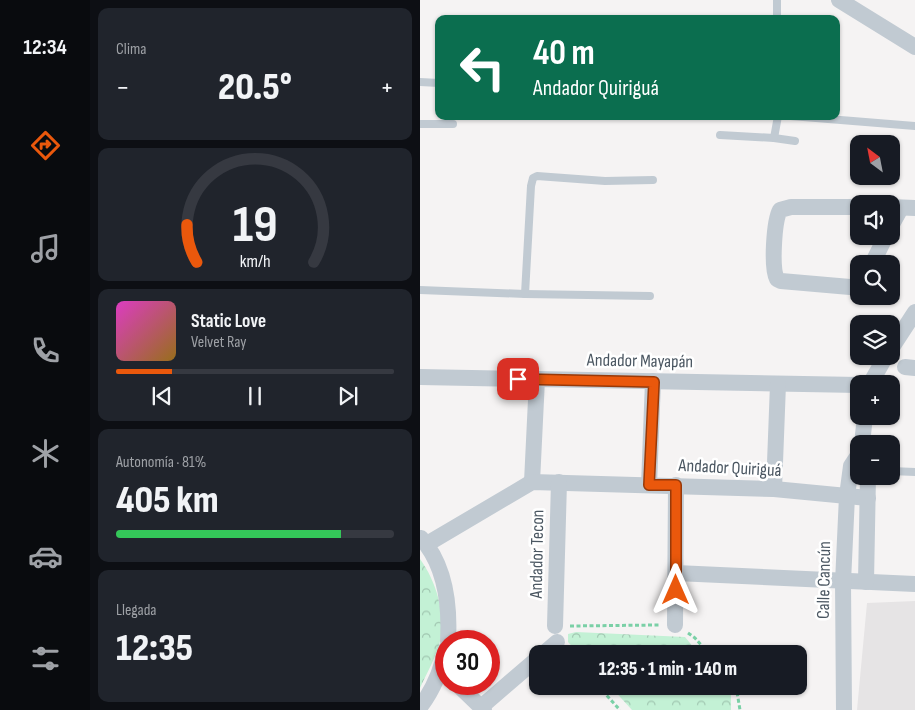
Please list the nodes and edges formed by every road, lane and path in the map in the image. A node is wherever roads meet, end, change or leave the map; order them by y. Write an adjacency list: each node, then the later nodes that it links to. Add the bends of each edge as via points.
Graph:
1 (776, 0): 3 (lane)
2 (839, 0): 4 (street)
3 (777, 15)
4 (915, 47)
5 (420, 82): 6 (lane)
6 (435, 82)
7 (777, 120): 13 (lane)
8 (840, 120): 11 (lane)
9 (420, 124): 10 (lane)
10 (453, 124)
11 (915, 126)
12 (720, 135): 13 (lane)
13 (774, 138): 14 (lane)
14 (794, 141)
15 (653, 180): 19 (lane, via 533,178)
16 (850, 207): 17 (street, via 791,206 780,210 776,221 774,270 781,282)
17 (850, 287)
18 (420, 290): 19 (lane)
19 (525, 294): 20 (lane)
20 (650, 296)
21 (915, 312): 22 (street)
22 (900, 335)
23 (420, 377): 24 (street, Andador Mayapán)
24 (537, 379): 25 (street, Andador Mayapán); 30 (street)
25 (654, 382): 26 (street, Andador Mayapán); 32 (street)
26 (778, 384): 27 (street, Andador Mayapán); 36 (street)
27 (850, 385)
28 (900, 471): 29 (lane)
29 (915, 472)
30 (532, 482): 31 (street, Andador Quiriguá); 39 (street)
31 (559, 482): 32 (street, Andador Quiriguá); 46 (street, Andador Tecon)
32 (649, 485): 33 (street, Andador Quiriguá)
33 (676, 485): 36 (street, Andador Quiriguá); 40 (street)
34 (850, 485): 37 (street, Calle Cancún)
35 (868, 485): 38 (street)
36 (774, 489): 37 (street, Andador Quiriguá)
37 (847, 496): 38 (street, Andador Quiriguá); 41 (street, Calle Cancún)
38 (868, 498): 42 (street)
39 (423, 541): 45 (street, via 438,565 446,589)
40 (676, 573): 41 (street); 44 (street)
41 (843, 582): 42 (street); 58 (street, Calle Cancún)
42 (866, 582): 43 (street)
43 (915, 584)
44 (676, 625): 46 (path); 48 (path)
45 (448, 630)
46 (556, 634): 47 (street)
47 (549, 645)
48 (701, 645)
49 (529, 666): 55 (street)
50 (435, 686): 54 (street)
51 (468, 695): 55 (street)
52 (606, 695): 56 (path)
53 (738, 695): 57 (path)
54 (420, 707)
55 (483, 709)
56 (620, 710)
57 (740, 710)
58 (844, 710)

